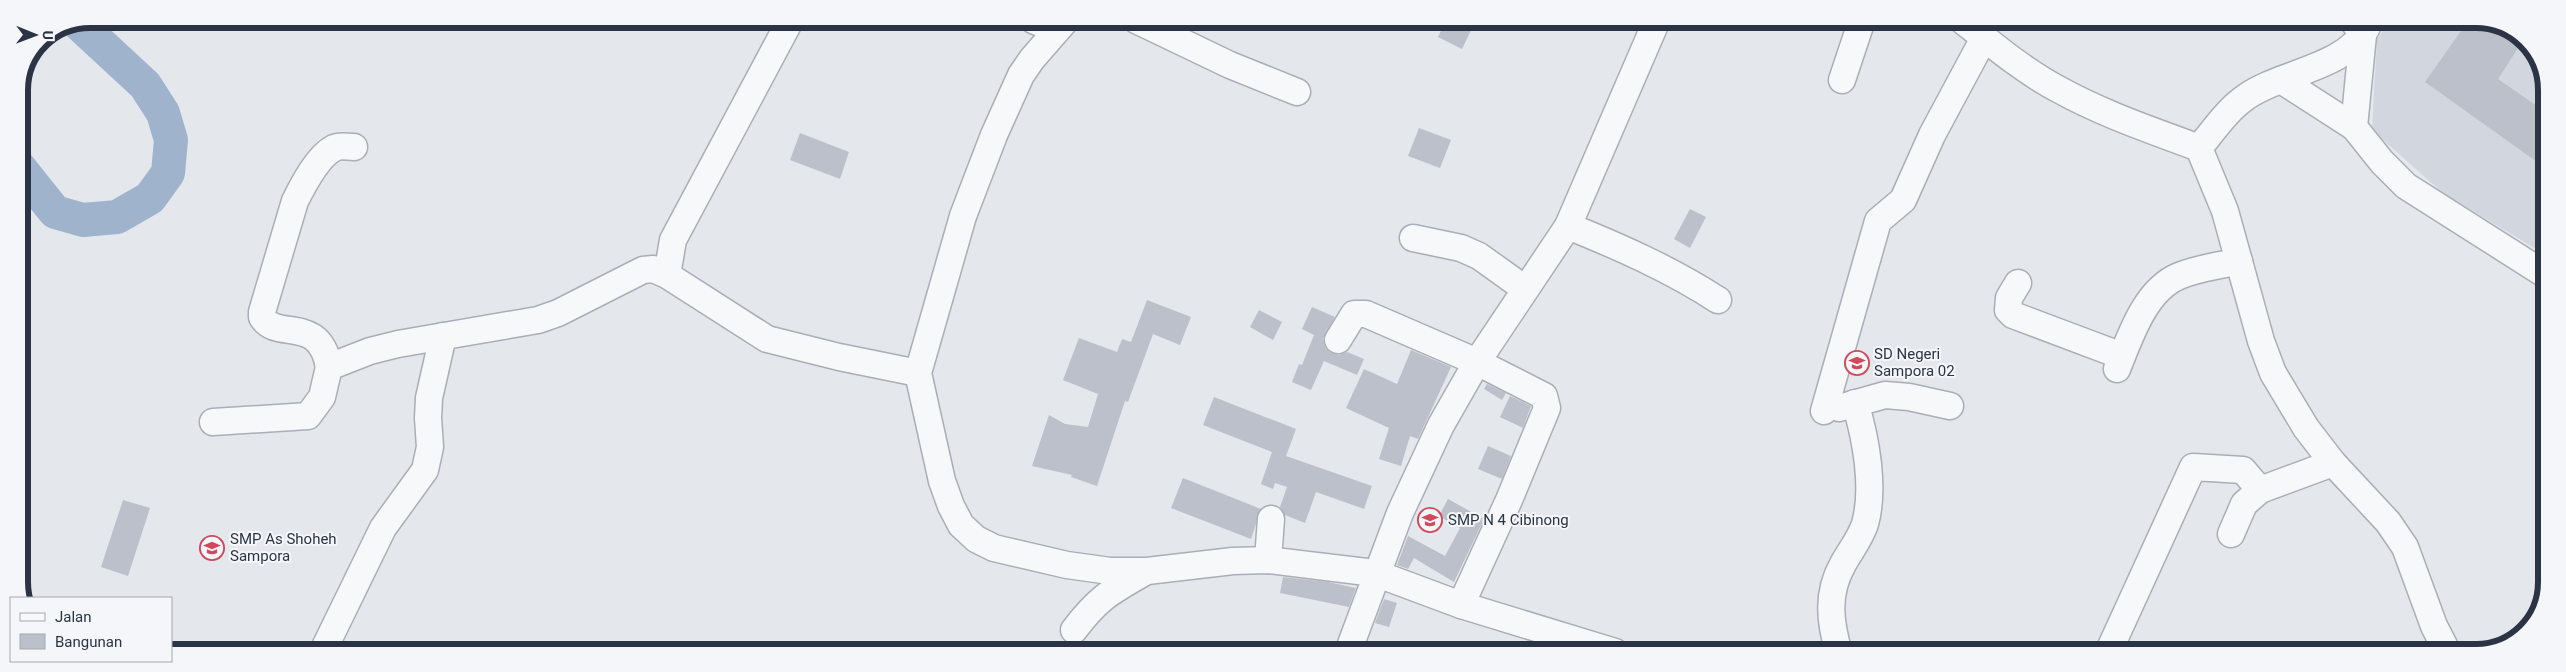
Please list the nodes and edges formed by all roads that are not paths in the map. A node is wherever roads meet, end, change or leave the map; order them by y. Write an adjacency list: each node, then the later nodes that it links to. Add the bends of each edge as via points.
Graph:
1 (786, 28): 20 (street, via 673,240)
2 (1059, 28): 28 (street, via 1021,75 994,135 963,216)
3 (1153, 28): 12 (street)
4 (1654, 28): 16 (street)
5 (1859, 28): 10 (street)
6 (1972, 28): 9 (street)
7 (2361, 28): 11 (street, via 2344,52)
8 (2362, 28): 13 (street)
9 (1984, 38): 15 (street, via 2057,89 2120,118); 29 (street, via 1932,135 1902,200 1878,222 1816,413)
10 (1842, 80)
11 (2281, 80): 13 (street); 15 (street, via 2246,97 2230,110)
12 (1297, 92)
13 (2354, 127): 19 (street, via 2406,186)
14 (354, 147): 27 (street, via 341,146 330,151 303,184 262,312 264,321 269,324 312,335 327,354)
15 (2199, 148): 18 (street, via 2225,211)
16 (1568, 226): 22 (street); 23 (street, via 1682,276)
17 (1413, 238): 22 (street, via 1462,248 1479,256)
18 (2239, 262): 21 (street, via 2178,276 2162,286 2149,300 2119,363 2013,315 2007,304); 32 (street, via 2273,373 2296,413)
19 (2538, 270)
20 (667, 275): 24 (street, via 653,269 643,270 538,320); 28 (street, via 768,339)
21 (2018, 283)
22 (1525, 289): 26 (street)
23 (1718, 300)
24 (444, 336): 27 (street, via 370,351); 41 (street, via 429,398 430,448 425,470 383,528)
25 (1338, 340): 26 (street, via 1350,319 1359,313)
26 (1477, 362): 38 (street, via 1426,456); 39 (street, via 1544,396 1547,408)
27 (329, 367): 31 (street, via 322,397 308,416)
28 (918, 373): 37 (street, via 942,481 961,525 976,539 994,548 1067,564 1110,571)
29 (1855, 403): 30 (street, via 1896,395); 44 (street, via 1868,464 1868,504 1865,524 1834,583 1830,602 1831,626)
30 (1950, 406)
31 (213, 422)
32 (2333, 463): 33 (street); 46 (street, via 2388,522 2405,547)
33 (2260, 490): 35 (street, via 2244,504); 45 (street, via 2243,470 2193,467)
34 (1271, 519): 36 (street)
35 (2231, 534)
36 (1268, 560): 37 (street); 38 (street)
37 (1147, 571): 40 (street, via 1103,596)
38 (1376, 573): 39 (street); 42 (street)
39 (1461, 605): 43 (street)
40 (1074, 630)
41 (326, 644)
42 (1351, 644)
43 (1589, 644)
44 (1836, 644)
45 (2112, 644)
46 (2443, 644)

